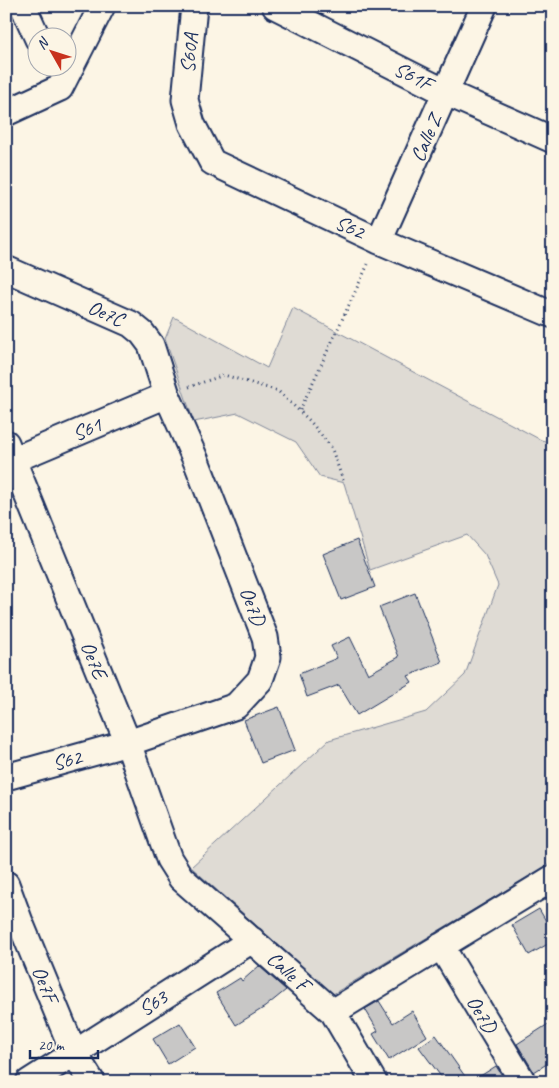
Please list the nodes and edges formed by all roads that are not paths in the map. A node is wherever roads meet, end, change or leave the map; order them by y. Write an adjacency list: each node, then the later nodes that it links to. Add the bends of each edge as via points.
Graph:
1 (23, 6): 6 (street)
2 (102, 6): 7 (street)
3 (194, 6): 10 (street, S60A)
4 (276, 6): 9 (street, S61F)
5 (484, 6): 9 (street, Calle Z)
6 (33, 28)
7 (78, 43)
8 (55, 78): 11 (street)
9 (446, 93): 12 (street, S61F); 13 (street, Calle Z)
10 (185, 100): 13 (street, S62, via 192,124 212,162)
11 (6, 113)
12 (553, 140)
13 (379, 241): 15 (street, S62)
14 (6, 269): 16 (street, Oe7C, via 131,324 151,345)
15 (553, 315)
16 (167, 395): 17 (street, S61); 18 (street, Oe7D, via 265,637 268,657 260,680 236,706)
17 (8, 456): 18 (street, Oe7E)
18 (128, 743): 19 (street, S62); 20 (street, Oe7E, via 169,859)
19 (6, 777)
20 (181, 878): 23 (street, Calle F)
21 (553, 878): 24 (street)
22 (6, 884): 26 (street, Oe7F)
23 (252, 940): 25 (street, Calle F); 26 (street, S63)
24 (441, 946): 25 (street); 30 (street, Oe7D)
25 (333, 1012): 29 (street, Calle F)
26 (74, 1054): 27 (street, S63); 28 (street, Oe7F)
27 (29, 1082)
28 (92, 1082)
29 (374, 1082)
30 (522, 1082)

